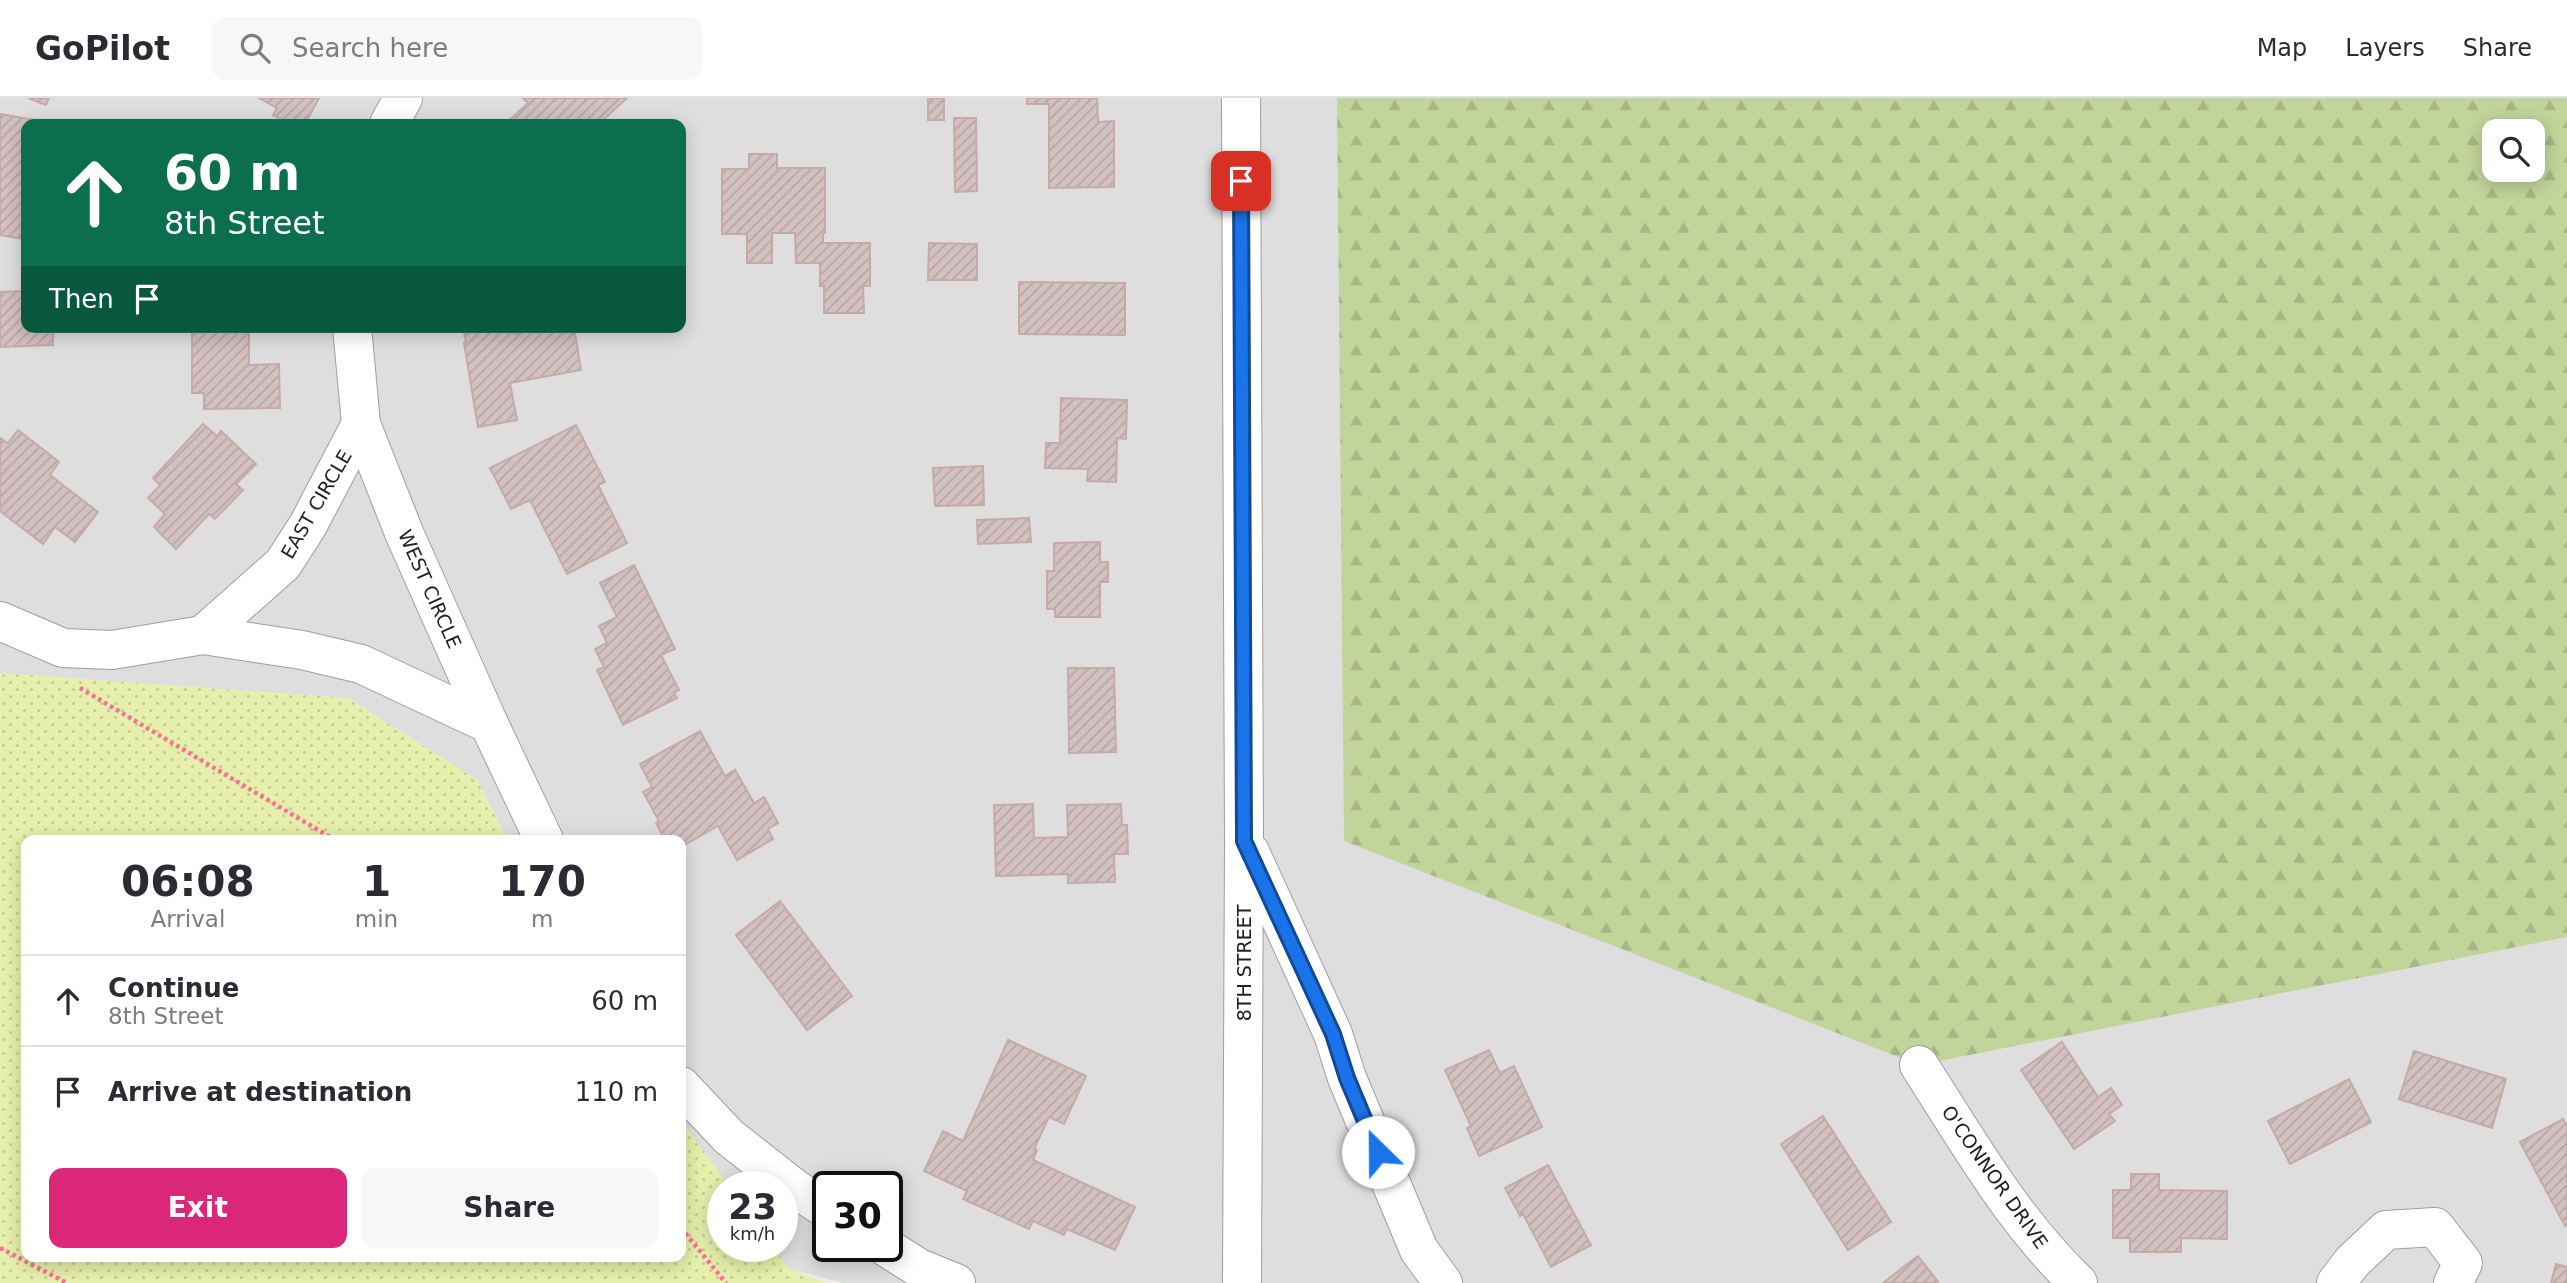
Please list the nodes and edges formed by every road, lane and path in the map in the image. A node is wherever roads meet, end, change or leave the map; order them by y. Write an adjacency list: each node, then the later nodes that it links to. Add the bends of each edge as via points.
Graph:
1 (403, 98): 3 (street)
2 (1241, 98): 12 (street, 8TH STREET)
3 (392, 119)
4 (353, 333): 5 (street, WEST CIRCLE)
5 (361, 425): 7 (street, EAST CIRCLE, via 282,564); 9 (street, WEST CIRCLE)
6 (0, 621): 7 (street, via 63,648 112,650)
7 (203, 635): 9 (street, via 360,664)
8 (74, 685): 10 (path)
9 (489, 724): 11 (street, WEST CIRCLE)
10 (327, 835)
11 (542, 835)
12 (1244, 841): 24 (street, 8TH STREET); 25 (street, via 1333,1034 1419,1250)
13 (1919, 1065): 26 (street, O'CONNOR DRIVE, via 1994,1181 2049,1256)
14 (686, 1091): 15 (street, via 729,1137)
15 (812, 1200)
16 (686, 1234): 22 (path)
17 (0, 1248): 19 (path)
18 (903, 1258): 23 (street)
19 (21, 1259)
20 (27, 1262): 21 (path)
21 (68, 1283)
22 (726, 1283)
23 (956, 1283)
24 (1242, 1283)
25 (1443, 1283)
26 (2078, 1283)
27 (2336, 1283): 28 (street, via 2386,1230 2435,1227 2463,1263)
28 (2453, 1283)

